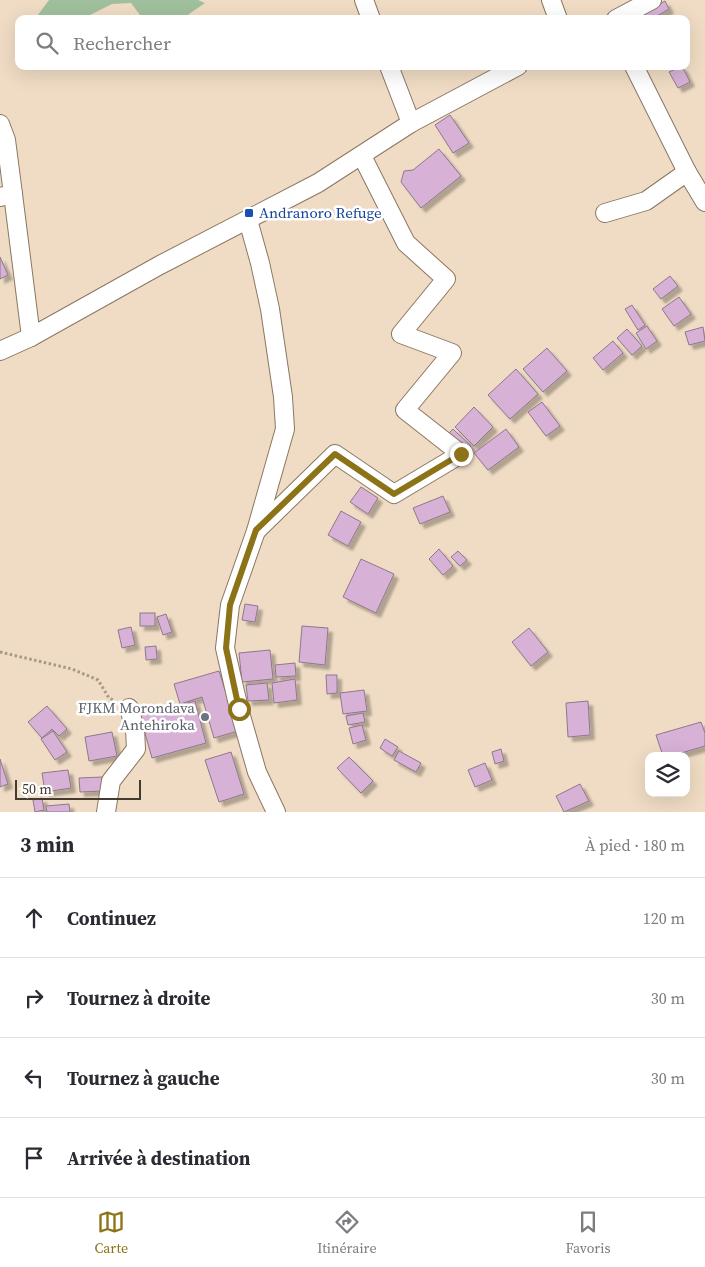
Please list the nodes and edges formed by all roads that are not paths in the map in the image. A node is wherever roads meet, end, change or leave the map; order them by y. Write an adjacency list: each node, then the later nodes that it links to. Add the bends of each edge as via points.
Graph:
1 (364, 0): 4 (street)
2 (551, 0): 5 (street)
3 (652, 0): 6 (street)
4 (370, 15)
5 (557, 15)
6 (624, 15)
7 (391, 70): 10 (street)
8 (511, 70): 10 (street)
9 (636, 70): 13 (street)
10 (412, 123): 12 (street)
11 (0, 124): 15 (street, via 6,140)
12 (362, 156): 17 (street); 20 (street, via 406,243 446,279 401,334 452,352 406,410 461,454 394,494 335,454)
13 (687, 172): 14 (street); 16 (street, via 646,201)
14 (703, 193)
15 (6, 196): 18 (street)
16 (606, 213)
17 (248, 220): 18 (street); 20 (street, via 270,309 285,430)
18 (32, 337): 19 (street)
19 (0, 351)
20 (256, 530): 23 (street, via 230,605 226,648 257,772)
21 (129, 708): 22 (street, via 136,749 111,781)
22 (106, 812)
23 (276, 812)

